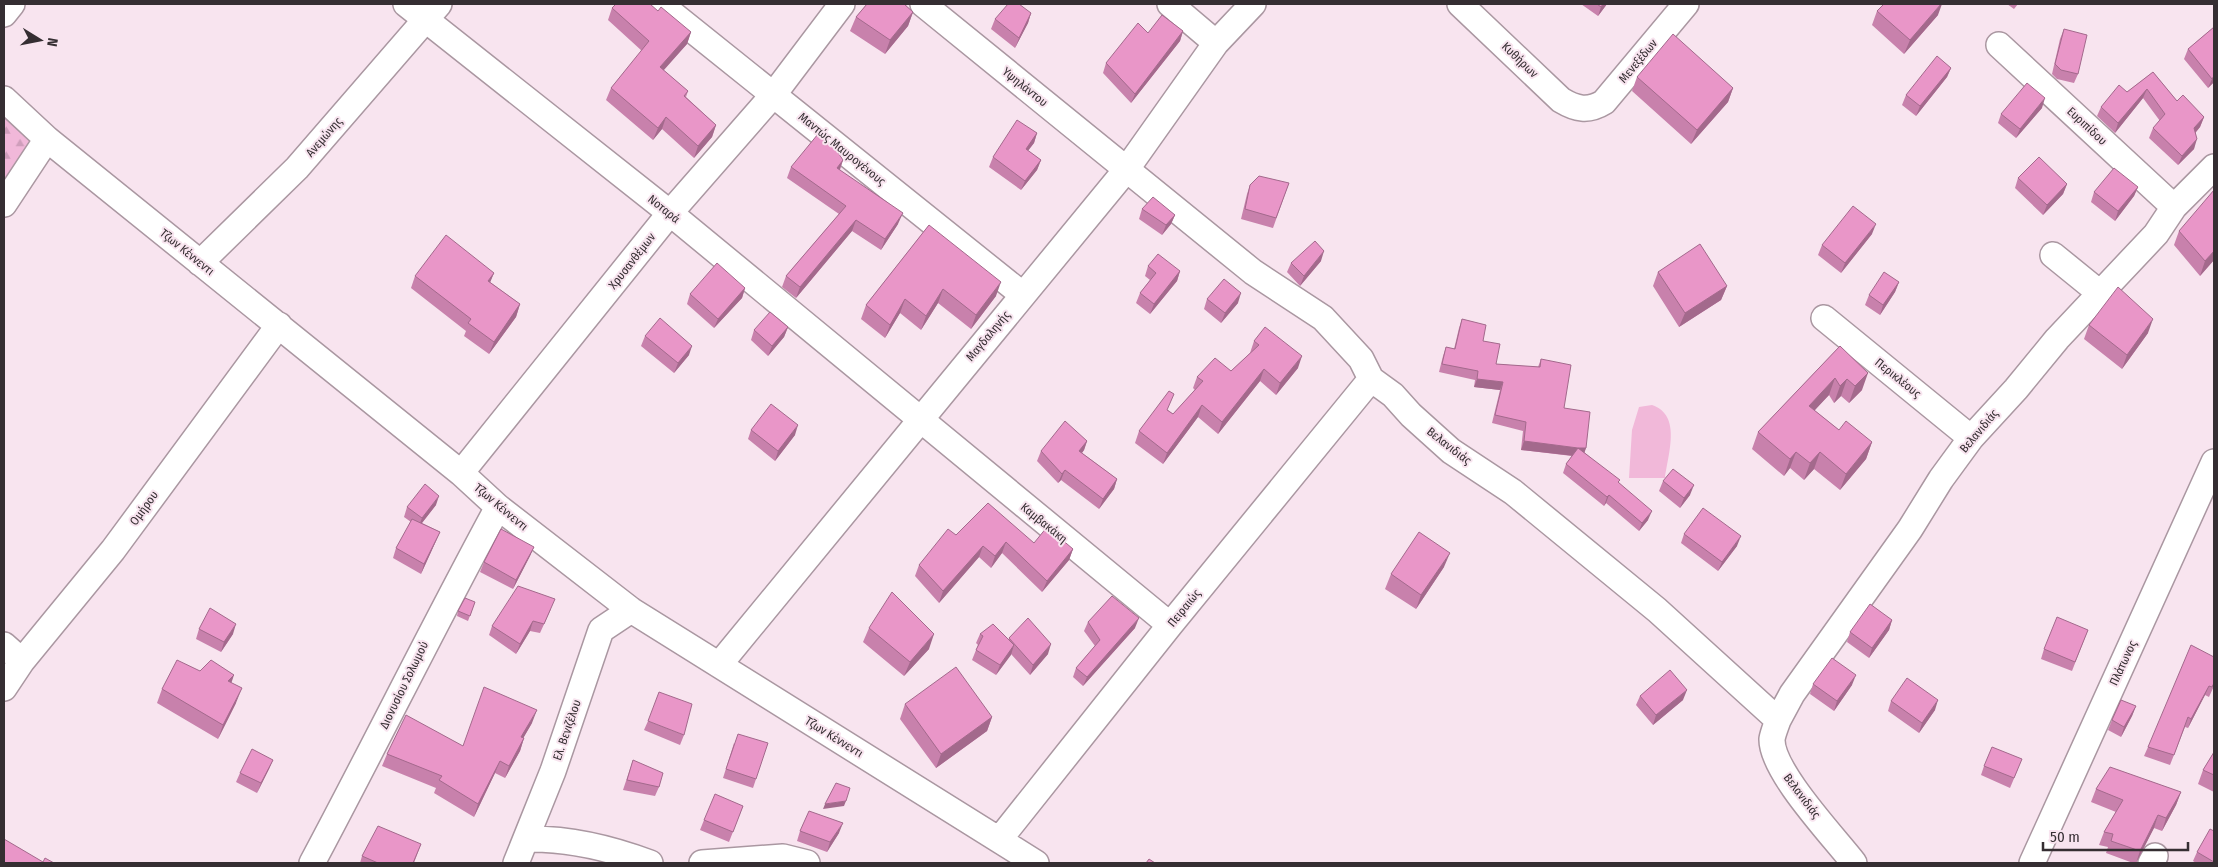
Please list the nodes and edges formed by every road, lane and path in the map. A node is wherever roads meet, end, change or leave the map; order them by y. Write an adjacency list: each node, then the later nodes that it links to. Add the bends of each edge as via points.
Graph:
1 (12, 4): 11 (street)
2 (406, 4): 10 (street, Νοταρά)
3 (660, 4): 14 (street, Μαντώς Μαυρογένους)
4 (842, 4): 14 (street, Χρυσανθέμων)
5 (923, 4): 19 (street, Υψηλάντου)
6 (1170, 4): 12 (street)
7 (1253, 4): 12 (street, Μαγδαληνής)
8 (1686, 4): 16 (street, Μενεξέδων, via 1604,102)
9 (1466, 6): 16 (street, Κυθήρων, via 1561,100)
10 (432, 12): 22 (street, Νοταρά); 24 (street, Ανεμώνης, via 297,168)
11 (4, 14)
12 (1216, 43): 19 (street, Μαγδαληνής)
13 (1999, 45): 21 (street, Ευριπίδου)
14 (774, 94): 22 (street, Χρυσανθέμων); 26 (street, Μαντώς Μαυρογένους)
15 (4, 99): 17 (street, Τζων Κέννεντι)
16 (1584, 110)
17 (47, 139): 20 (street); 24 (street, Τζων Κέννεντι)
18 (2214, 167): 21 (street, Βελανιδιάς)
19 (1126, 170): 26 (street, Μαγδαληνής); 29 (street, Βελανιδιάς, via 1253,272 1323,318 1361,359)
20 (4, 204)
21 (2174, 207): 25 (street, Βελανιδιάς, via 2156,234)
22 (670, 213): 30 (street, Νοταρά); 33 (street, Χρυσανθέμων)
23 (2053, 255): 25 (street)
24 (200, 263): 28 (street, Τζων Κέννεντι)
25 (2101, 294): 31 (street, Βελανιδιάς, via 2057,339)
26 (1023, 295): 30 (street, Μαγδαληνής)
27 (1824, 318): 31 (street, Περικλέους)
28 (279, 325): 33 (street, Τζων Κέννεντι); 38 (street, Ομήρου, via 113,550)
29 (1371, 379): 36 (street, Πειραιώς); 41 (street, Βελανιδιάς, via 1393,394 1411,415 1451,450 1513,492 1657,610)
30 (919, 419): 36 (street, Καμβακάκη); 39 (street, Μαγδαληνής)
31 (1971, 438): 41 (street, Βελανιδιάς, via 1792,694)
32 (2214, 462): 51 (street, Πλάτωνος)
33 (461, 473): 34 (street, Τζων Κέννεντι)
34 (498, 507): 35 (street, Τζων Κέννεντι); 44 (street, Διονυσίου Σολωμού)
35 (631, 610): 39 (street, Τζων Κέννεντι); 42 (street, Ελ. Βενιζέλου, via 601,630)
36 (1170, 625): 43 (street, Πειραιώς)
37 (4, 645): 38 (street)
38 (22, 661): 40 (street, Ομήρου)
39 (719, 665): 43 (street, Τζων Κέννεντι)
40 (4, 688)
41 (1778, 720): 50 (street, Βελανιδιάς, via 1772,738 1775,755 1784,774)
42 (526, 839): 45 (street, Ελ. Βενιζέλου); 46 (street, via 544,838 610,849)
43 (999, 840): 49 (street, Τζων Κέννεντι)
44 (312, 863)
45 (516, 863)
46 (650, 863)
47 (702, 863): 48 (street, via 783,857)
48 (807, 863)
49 (1036, 863)
50 (1854, 863)
51 (2032, 863)

